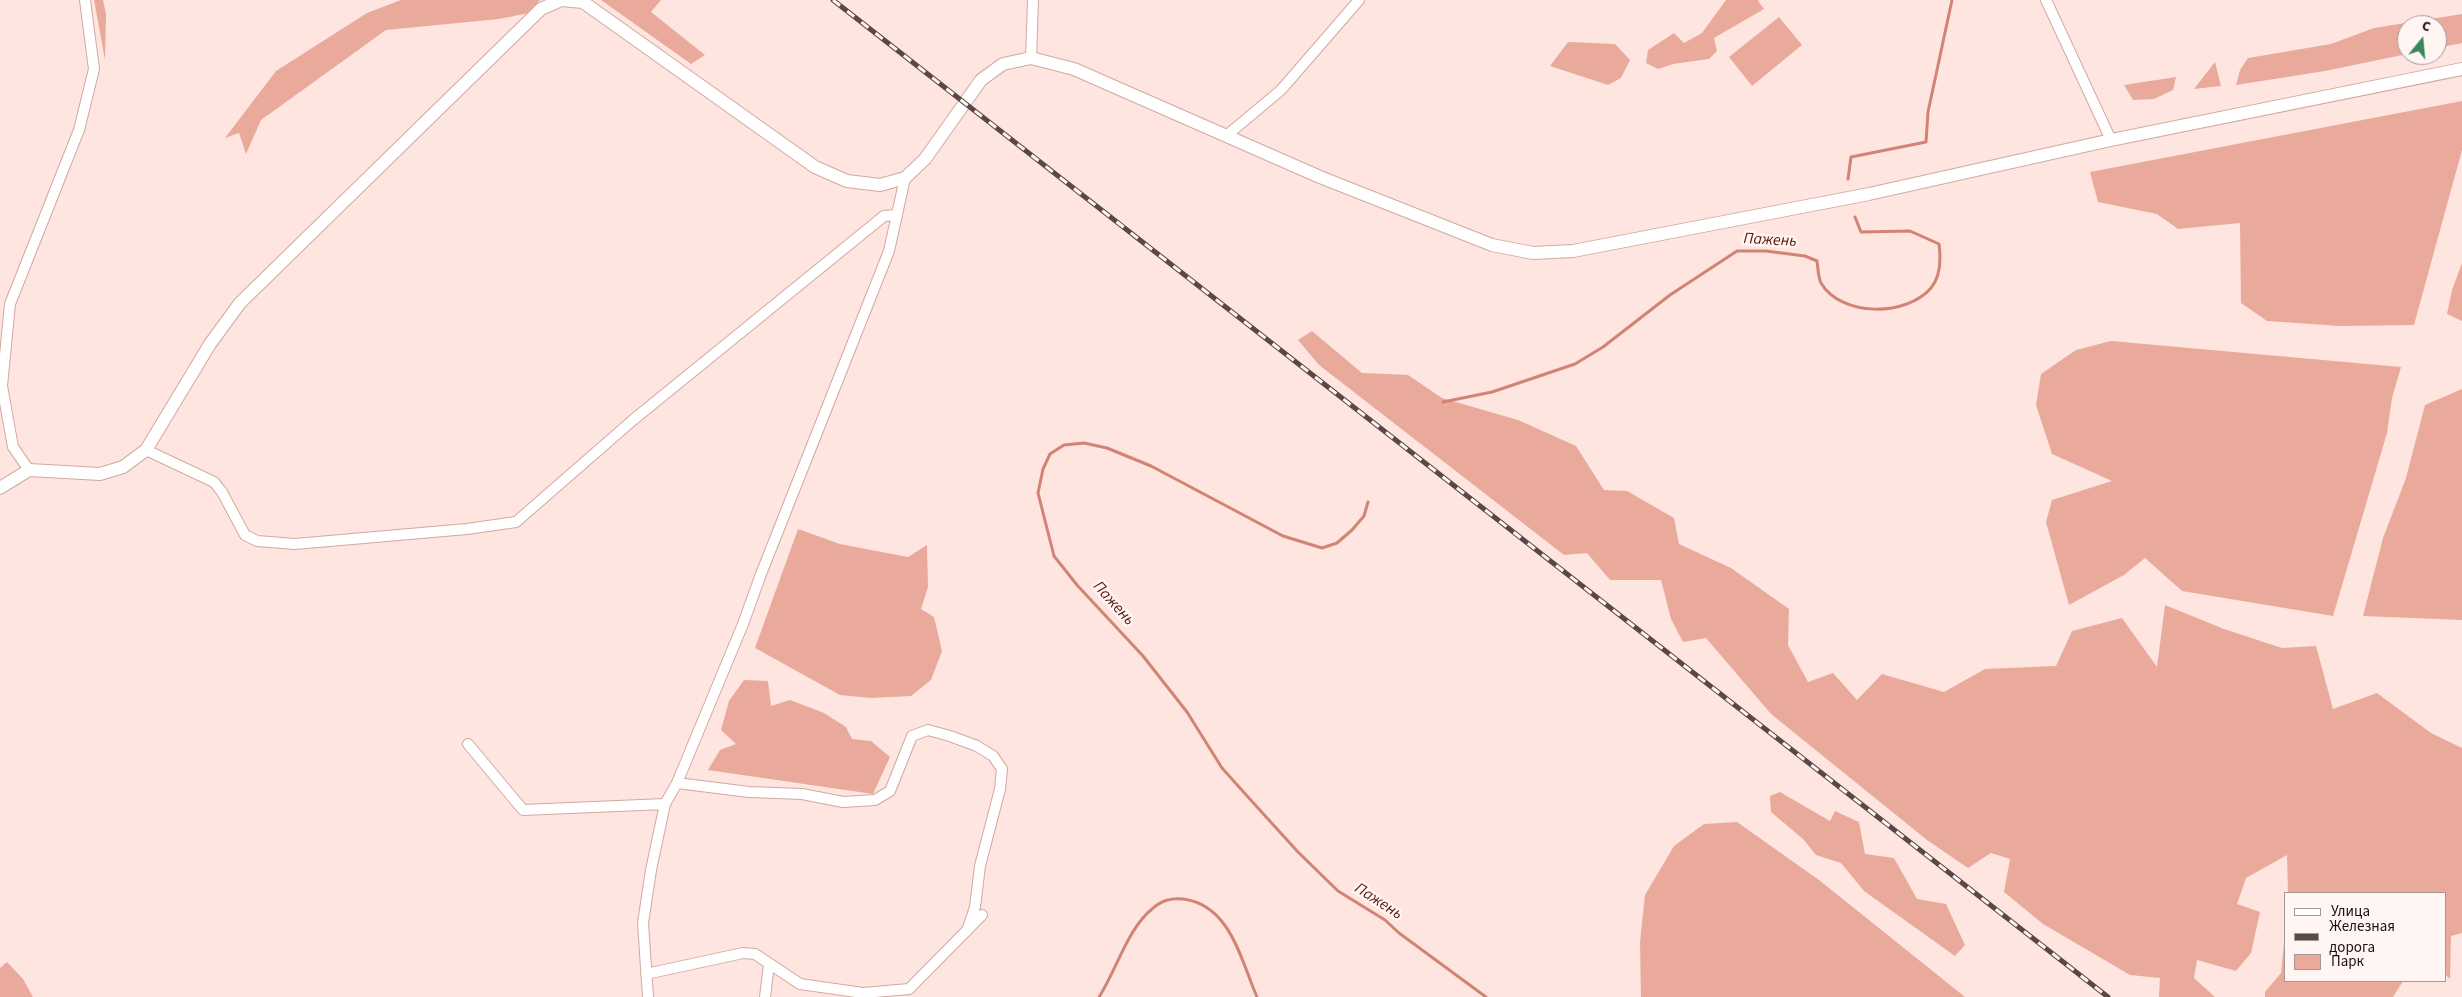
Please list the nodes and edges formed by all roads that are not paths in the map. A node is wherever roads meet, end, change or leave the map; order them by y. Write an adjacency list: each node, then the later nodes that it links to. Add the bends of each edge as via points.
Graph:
1 (85, 0): 12 (street, via 94,69 90,86 79,130 10,304 2,386 13,446)
2 (1033, 0): 5 (street)
3 (1359, 0): 7 (street, via 1281,90)
4 (2046, 0): 8 (street)
5 (1031, 58): 7 (street, via 1074,69); 9 (street, via 1003,64 981,80 925,158)
6 (2462, 70): 8 (street)
7 (1226, 136): 8 (street, via 1441,226 1492,245 1533,253 1573,251 1835,201)
8 (2111, 140)
9 (905, 178): 10 (street); 11 (street, via 880,184 847,181 815,167 583,2 561,0 541,9 240,303 210,344)
10 (896, 215): 11 (street, via 884,216 876,222 632,420 516,522 294,544 258,541 244,535 214,482); 15 (street, via 889,251)
11 (146, 450): 12 (street, via 123,467 100,474)
12 (30, 470): 13 (street)
13 (0, 488)
14 (468, 744): 16 (street, via 523,810)
15 (677, 783): 16 (street); 18 (street, via 749,792 802,794 843,802 875,800 890,791 912,736 928,730 977,746 993,756 1002,769 980,866 975,907)
16 (665, 804): 20 (street, via 643,923)
17 (982, 916): 18 (street)
18 (966, 931): 19 (street, via 909,988 863,993 800,984)
19 (769, 964): 20 (street, via 755,954 743,953); 22 (street)
20 (646, 974): 21 (street)
21 (648, 997)
22 (765, 997)

